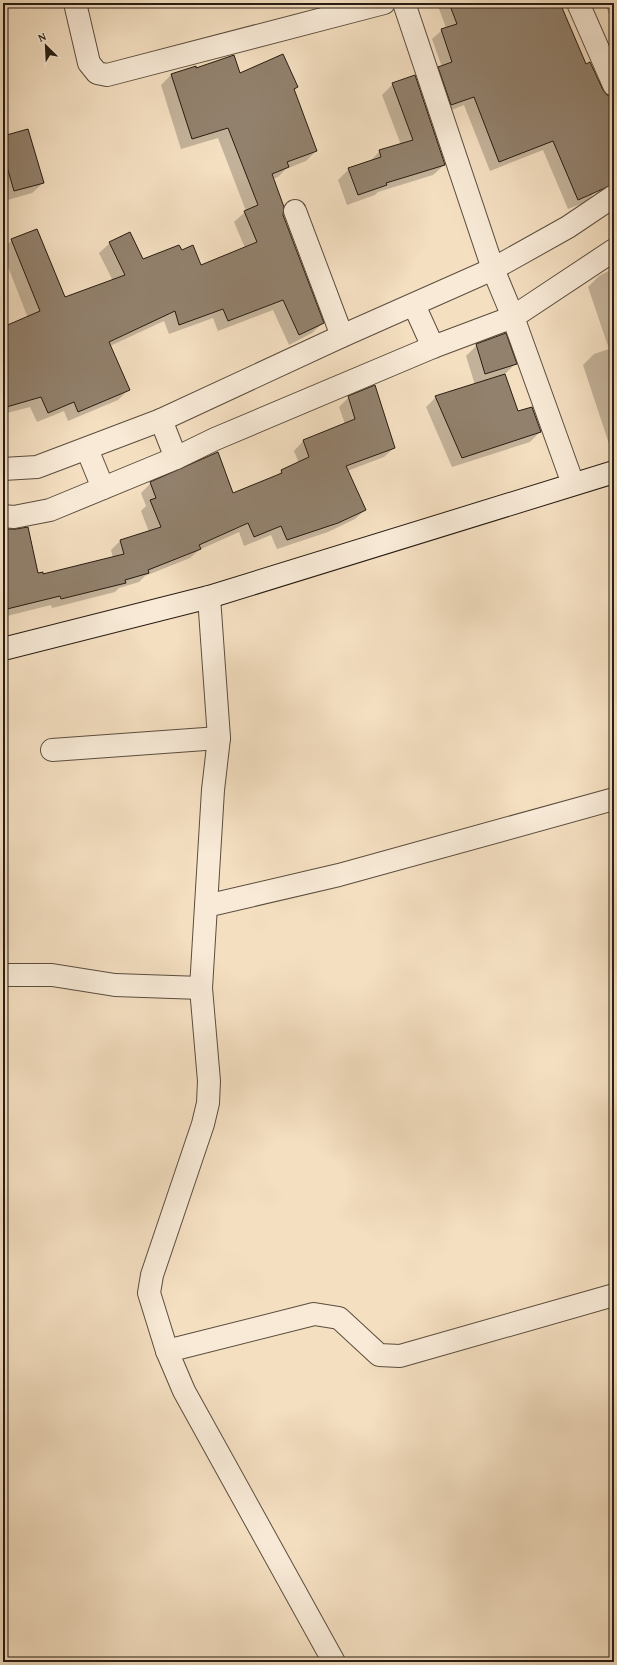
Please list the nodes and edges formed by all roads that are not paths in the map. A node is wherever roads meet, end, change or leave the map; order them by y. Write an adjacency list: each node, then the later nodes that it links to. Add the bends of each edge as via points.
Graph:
1 (75, 3): 2 (street, via 89,63 97,74 107,75)
2 (384, 3)
3 (404, 3): 9 (street)
4 (578, 3): 5 (street)
5 (614, 85)
6 (614, 196): 9 (street)
7 (295, 211): 12 (street)
8 (614, 250): 11 (street)
9 (496, 277): 10 (street); 11 (street)
10 (417, 310): 12 (street); 13 (street)
11 (510, 312): 13 (street); 19 (street)
12 (342, 336): 14 (street)
13 (431, 344): 15 (street)
14 (162, 423): 15 (street); 16 (street)
15 (174, 455): 16 (street)
16 (96, 468): 17 (street); 20 (street, via 50,510 14,517)
17 (3, 469)
18 (614, 472): 19 (street)
19 (573, 484): 21 (street)
20 (3, 516)
21 (209, 597): 22 (street); 23 (street)
22 (3, 649)
23 (219, 738): 24 (street); 26 (street)
24 (52, 750)
25 (614, 799): 26 (street, via 339,875)
26 (206, 906): 28 (street)
27 (3, 975): 28 (street, via 52,975 115,985)
28 (201, 988): 30 (street, via 209,1081 208,1103 152,1276 149,1293)
29 (614, 1295): 30 (street, via 400,1356 379,1355 339,1318 314,1314)
30 (167, 1351): 31 (street, via 184,1391)
31 (334, 1662)

